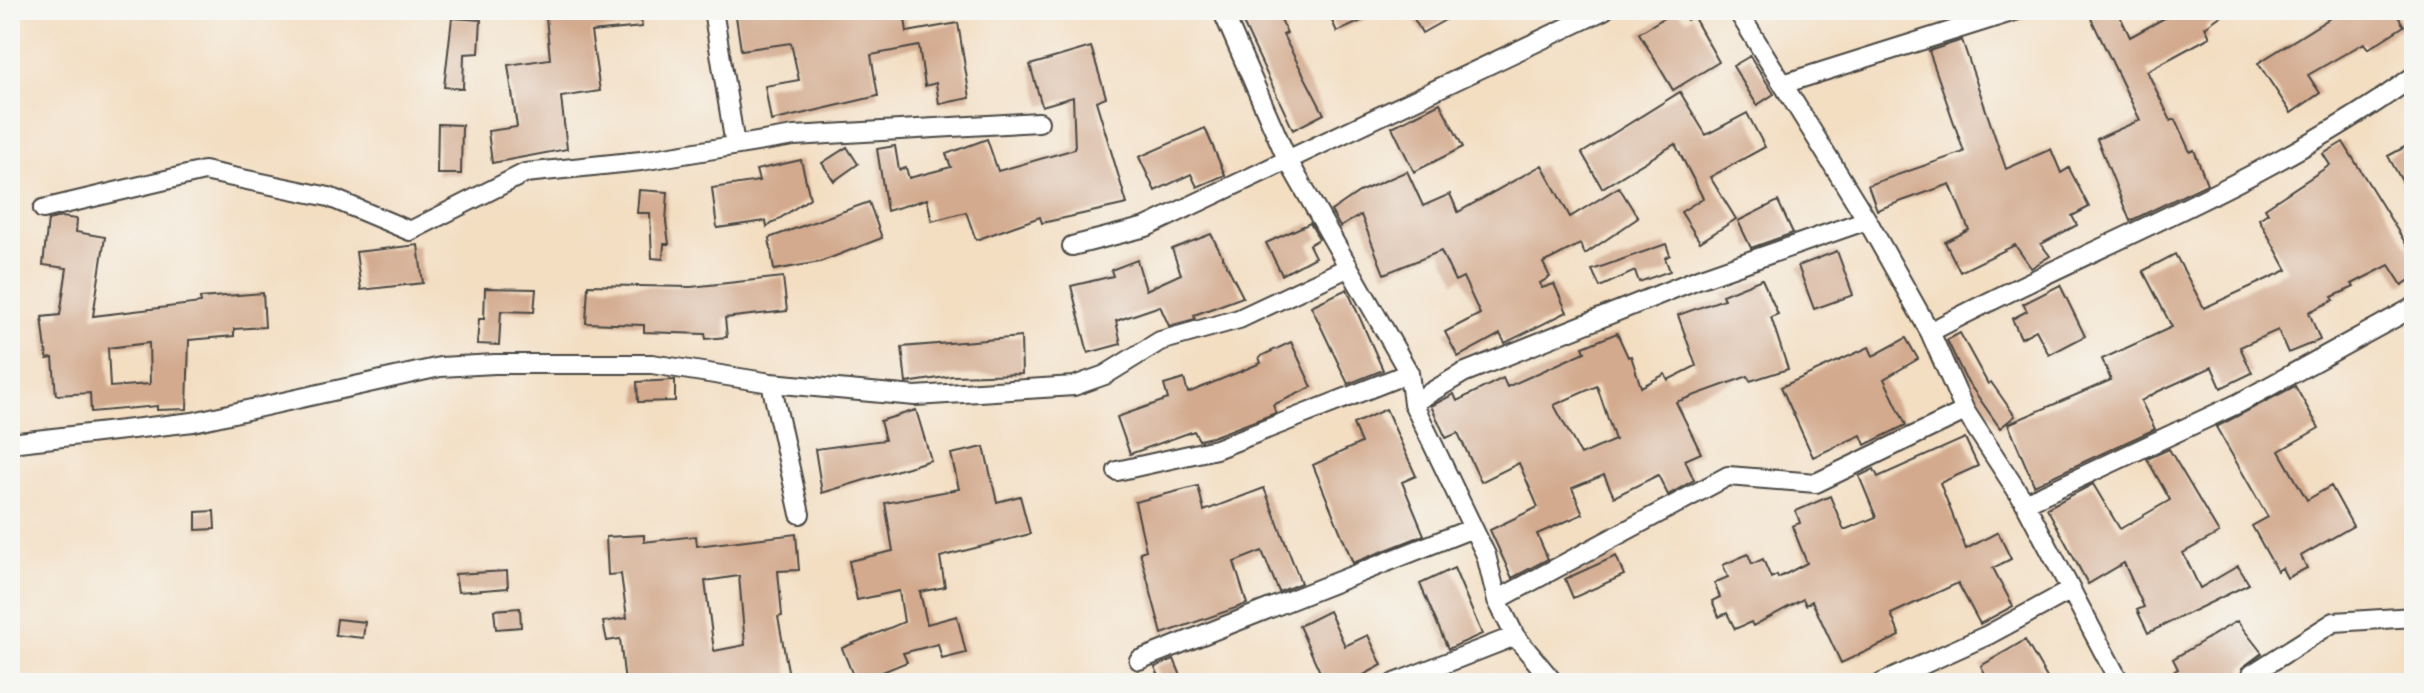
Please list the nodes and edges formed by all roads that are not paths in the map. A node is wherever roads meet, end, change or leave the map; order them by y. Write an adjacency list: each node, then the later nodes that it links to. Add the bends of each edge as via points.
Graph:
1 (713, 10): 9 (street)
2 (1222, 10): 10 (street)
3 (1604, 10): 10 (street)
4 (1737, 10): 7 (street)
5 (2018, 10): 7 (street)
6 (2414, 76): 16 (street, via 2327,136)
7 (1783, 84): 12 (street)
8 (1039, 122): 9 (street, via 794,136)
9 (735, 145): 11 (street, via 525,173 410,231 329,197 204,171)
10 (1287, 159): 13 (street, via 1146,227); 14 (street)
11 (43, 209)
12 (1867, 220): 16 (street); 19 (street, via 1698,279 1463,373)
13 (1072, 246)
14 (1347, 268): 17 (street); 18 (street, via 1239,319 1160,341 1105,375 1074,386 915,396)
15 (2414, 307): 23 (street, via 2239,403)
16 (1930, 332): 20 (street)
17 (1409, 373): 19 (street); 22 (street, via 1216,449)
18 (771, 383): 21 (street, via 652,364 440,367 193,422); 24 (street)
19 (1413, 403): 25 (street)
20 (1965, 411): 23 (street); 27 (street, via 1816,483 1728,476)
21 (10, 443)
22 (1117, 471)
23 (2025, 503): 26 (street)
24 (800, 514)
25 (1473, 528): 27 (street); 30 (street)
26 (2071, 590): 35 (street); 36 (street)
27 (1497, 600): 29 (street)
28 (2414, 617): 37 (street, via 2334,622 2252,674)
29 (1515, 636): 33 (street); 34 (street)
30 (1139, 660)
31 (390, 683): 32 (street)
32 (397, 683)
33 (1395, 683)
34 (1554, 683)
35 (1882, 683)
36 (2120, 683)
37 (2257, 683)

